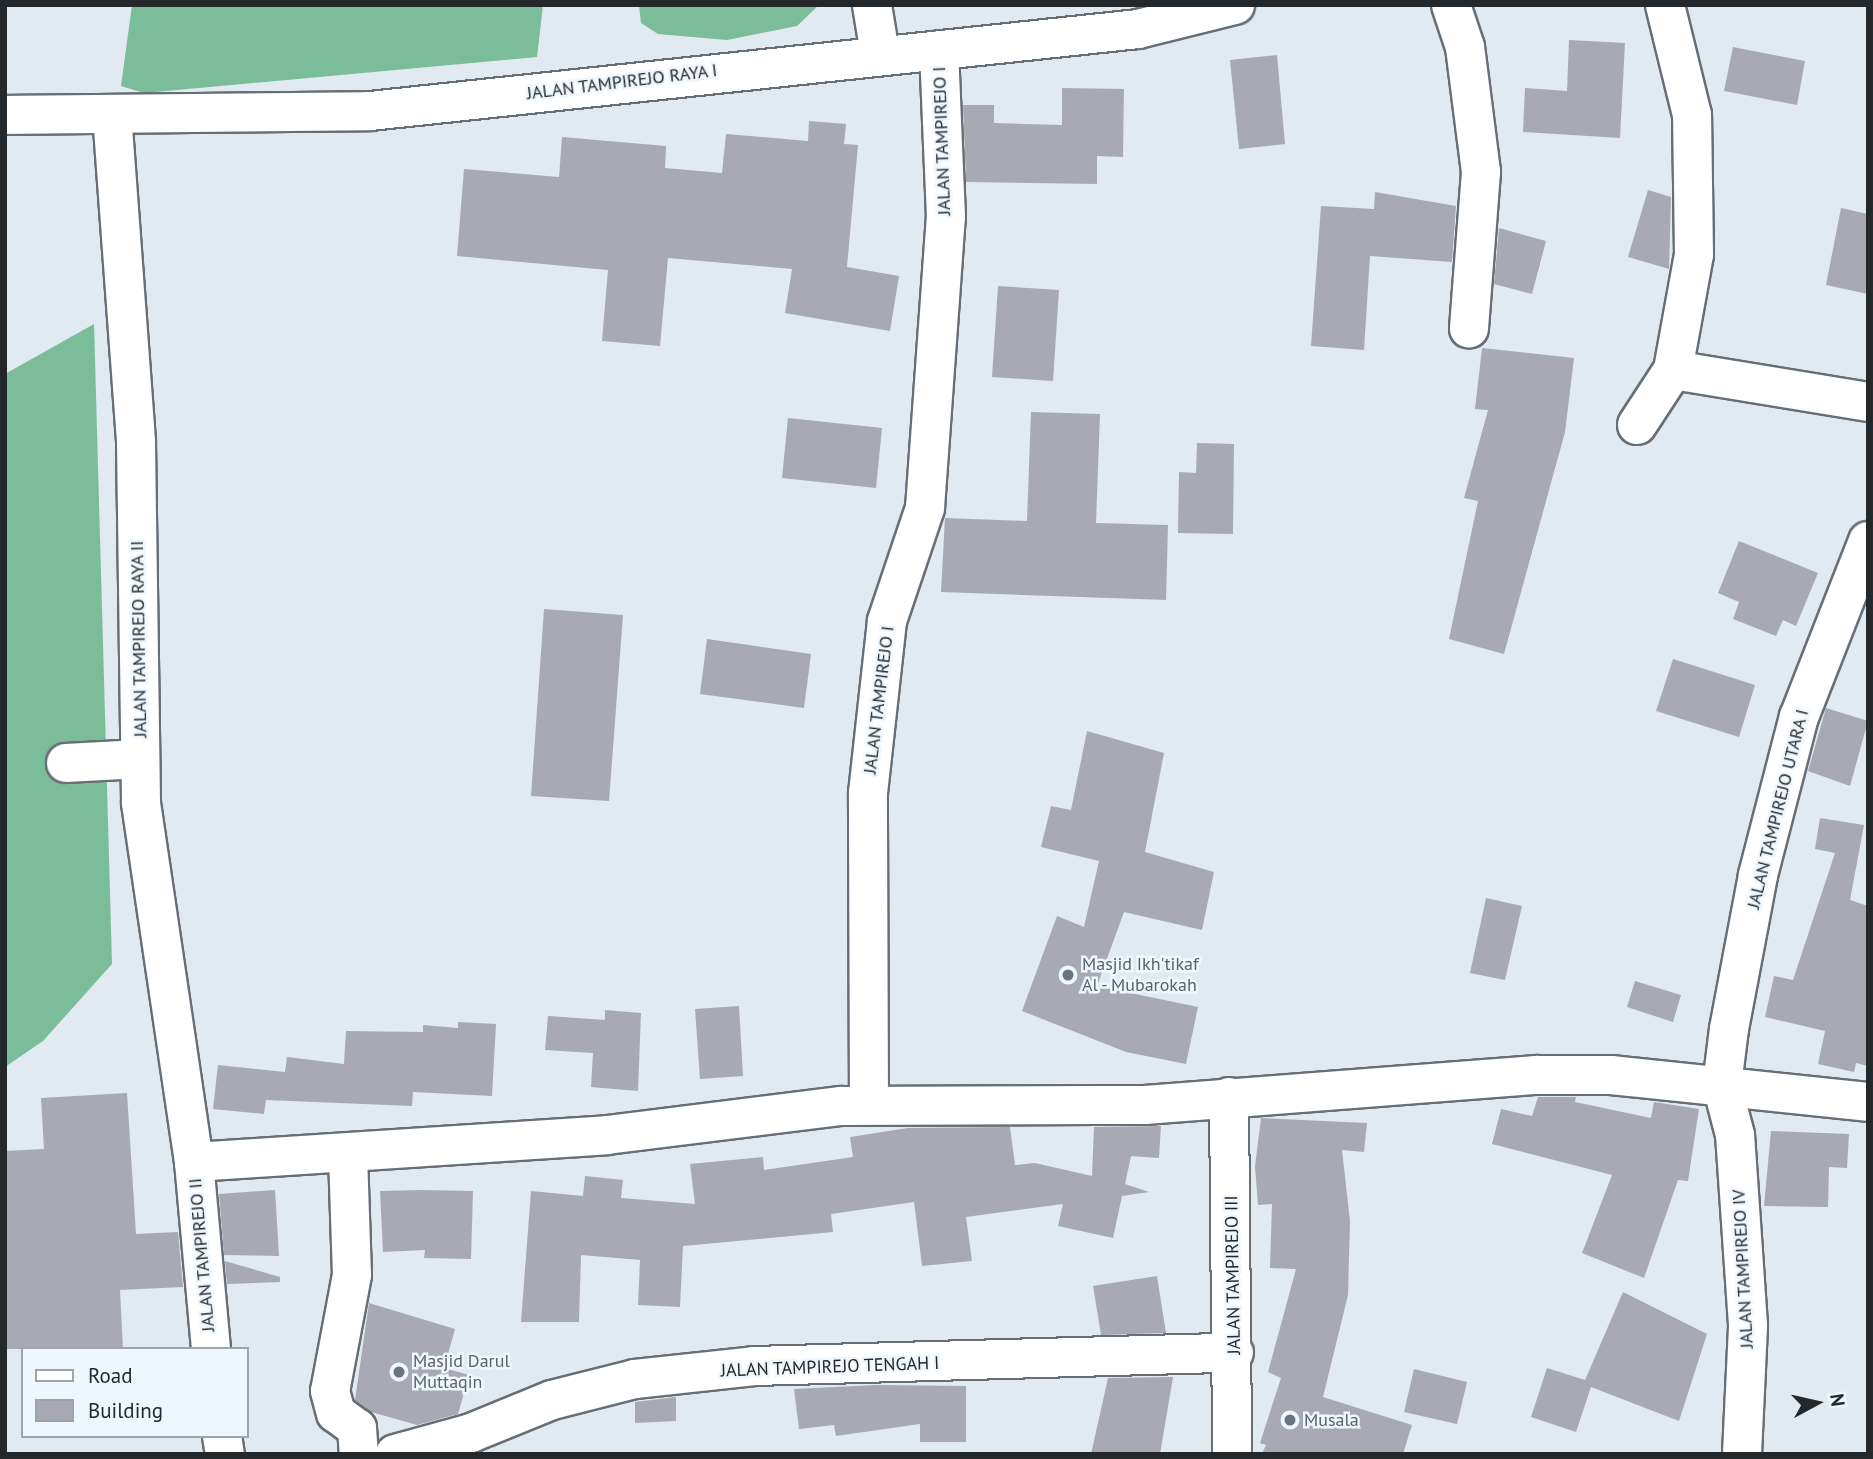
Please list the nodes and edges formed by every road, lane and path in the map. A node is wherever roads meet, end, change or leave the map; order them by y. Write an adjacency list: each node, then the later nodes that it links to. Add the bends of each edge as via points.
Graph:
1 (872, 5): 6 (street)
2 (1451, 5): 9 (street, via 1465,47 1481,172)
3 (1665, 5): 10 (street, via 1692,115 1696,165 1694,255)
4 (1229, 6): 5 (street, JALAN TAMPIREJO RAYA I, via 1138,29)
5 (939, 50): 6 (street, JALAN TAMPIREJO RAYA I); 19 (street, JALAN TAMPIREJO I, via 946,217 925,508 887,621 868,793)
6 (880, 54): 8 (street, JALAN TAMPIREJO RAYA I, via 370,111)
7 (5, 114): 8 (street, JALAN TAMPIREJO RAYA I)
8 (112, 114): 14 (street, JALAN TAMPIREJO RAYA II, via 136,443)
9 (1469, 329)
10 (1673, 370): 11 (street); 12 (street)
11 (1868, 402)
12 (1637, 425)
13 (1868, 541): 16 (street, JALAN TAMPIREJO UTARA I, via 1799,717 1758,875)
14 (140, 759): 15 (street); 21 (street, JALAN TAMPIREJO RAYA II, via 141,803)
15 (65, 763)
16 (1722, 1085): 17 (street, via 1537,1075); 18 (street); 28 (street, JALAN TAMPIREJO IV, via 1735,1135 1748,1325)
17 (1229, 1097): 19 (street, via 1145,1105); 23 (street, JALAN TAMPIREJO III)
18 (1868, 1102)
19 (869, 1105): 20 (street, via 607,1135)
20 (348, 1155): 21 (street); 25 (street, via 352,1275 330,1391 336,1413 357,1428)
21 (194, 1162): 22 (street, JALAN TAMPIREJO II)
22 (211, 1347)
23 (1234, 1353): 24 (street, JALAN TAMPIREJO TENGAH I, via 754,1366 635,1379 552,1400); 27 (street, JALAN TAMPIREJO III)
24 (472, 1443): 26 (street, JALAN TAMPIREJO TENGAH I)
25 (359, 1454)
26 (395, 1454)
27 (1232, 1454)
28 (1742, 1454)

